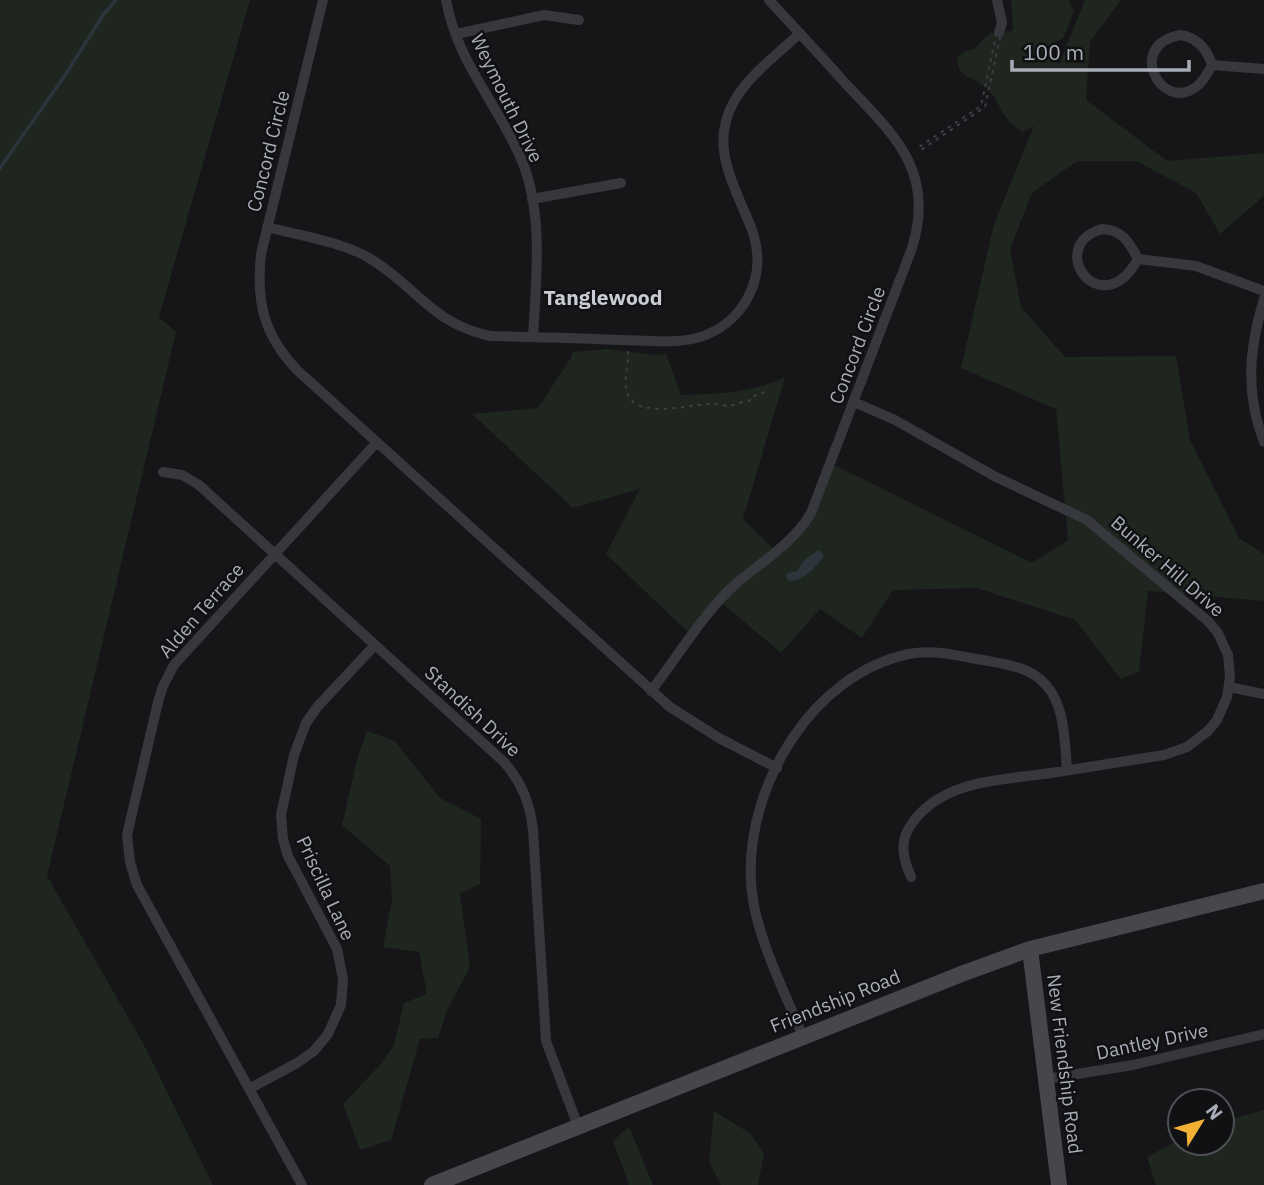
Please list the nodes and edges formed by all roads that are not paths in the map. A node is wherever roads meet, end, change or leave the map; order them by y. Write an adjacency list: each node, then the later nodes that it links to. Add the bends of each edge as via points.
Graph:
1 (323, 0): 13 (street, Concord Circle)
2 (446, 0): 8 (street, Weymouth Drive)
3 (769, 0): 7 (street, Concord Circle)
4 (997, 0): 6 (street, via 1002,23)
5 (579, 20): 8 (street, via 544,15)
6 (999, 32)
7 (800, 33): 17 (street, Concord Circle, via 742,88 725,124 724,155 758,253 757,276 749,298 734,317 723,327 685,340); 18 (street, Concord Circle, via 894,135 907,156 918,197 912,248)
8 (456, 34): 12 (street, Weymouth Drive, via 465,60 520,158)
9 (1212, 65): 9 (street, via 1196,87 1183,92 1160,84 1152,70 1158,46 1181,35 1200,44); 10 (street)
10 (1264, 69)
11 (621, 183): 12 (street)
12 (532, 199): 17 (street, Weymouth Drive, via 536,224)
13 (267, 227): 17 (street, Concord Circle, via 360,253 456,325 490,335); 19 (street, via 258,284 270,332 297,370)
14 (1138, 259): 14 (street, via 1125,278 1108,286 1088,281 1077,259 1080,243 1102,229 1126,237); 15 (street, via 1196,266)
15 (1264, 291)
16 (1264, 299): 20 (street, via 1250,370 1253,408)
17 (533, 337)
18 (854, 402): 24 (street, Bunker Hill Drive, via 1096,527 1218,633 1228,655); 25 (street, Concord Circle, via 803,527 721,599)
19 (377, 442): 22 (street, Alden Terrace); 25 (street)
20 (1264, 442)
21 (163, 472): 22 (street, Standish Drive, via 182,475 199,485)
22 (274, 553): 23 (street, Standish Drive); 35 (street, Alden Terrace, via 168,676 127,835 137,885)
23 (375, 645): 35 (street, Priscilla Lane, via 306,723 281,816 288,856 337,949 343,979 341,1005 314,1051); 36 (street, Standish Drive, via 504,762 522,786 533,830 546,1041)
24 (1229, 687): 26 (street); 27 (street, Bunker Hill Drive, via 1217,720 1187,747 1164,755)
25 (651, 691): 28 (street, via 691,722)
26 (1264, 694)
27 (1067, 766): 28 (street, via 1055,699 1034,674 1015,666 922,653 887,660 840,687 801,726); 29 (street, Bunker Hill Drive, via 938,797 905,834 903,860)
28 (777, 768): 33 (street, via 754,830 751,885 760,928)
29 (911, 877)
30 (1264, 891): 31 (street, Friendship Road)
31 (1030, 949): 33 (street, Friendship Road); 34 (street, New Friendship Road)
32 (1264, 1034): 34 (street, Dantley Drive, via 1133,1065)
33 (803, 1037): 36 (street, Friendship Road)
34 (1045, 1079): 39 (street, New Friendship Road)
35 (249, 1089): 37 (street, Alden Terrace)
36 (578, 1126): 38 (street, Friendship Road)
37 (302, 1185)
38 (432, 1185)
39 (1059, 1185)

